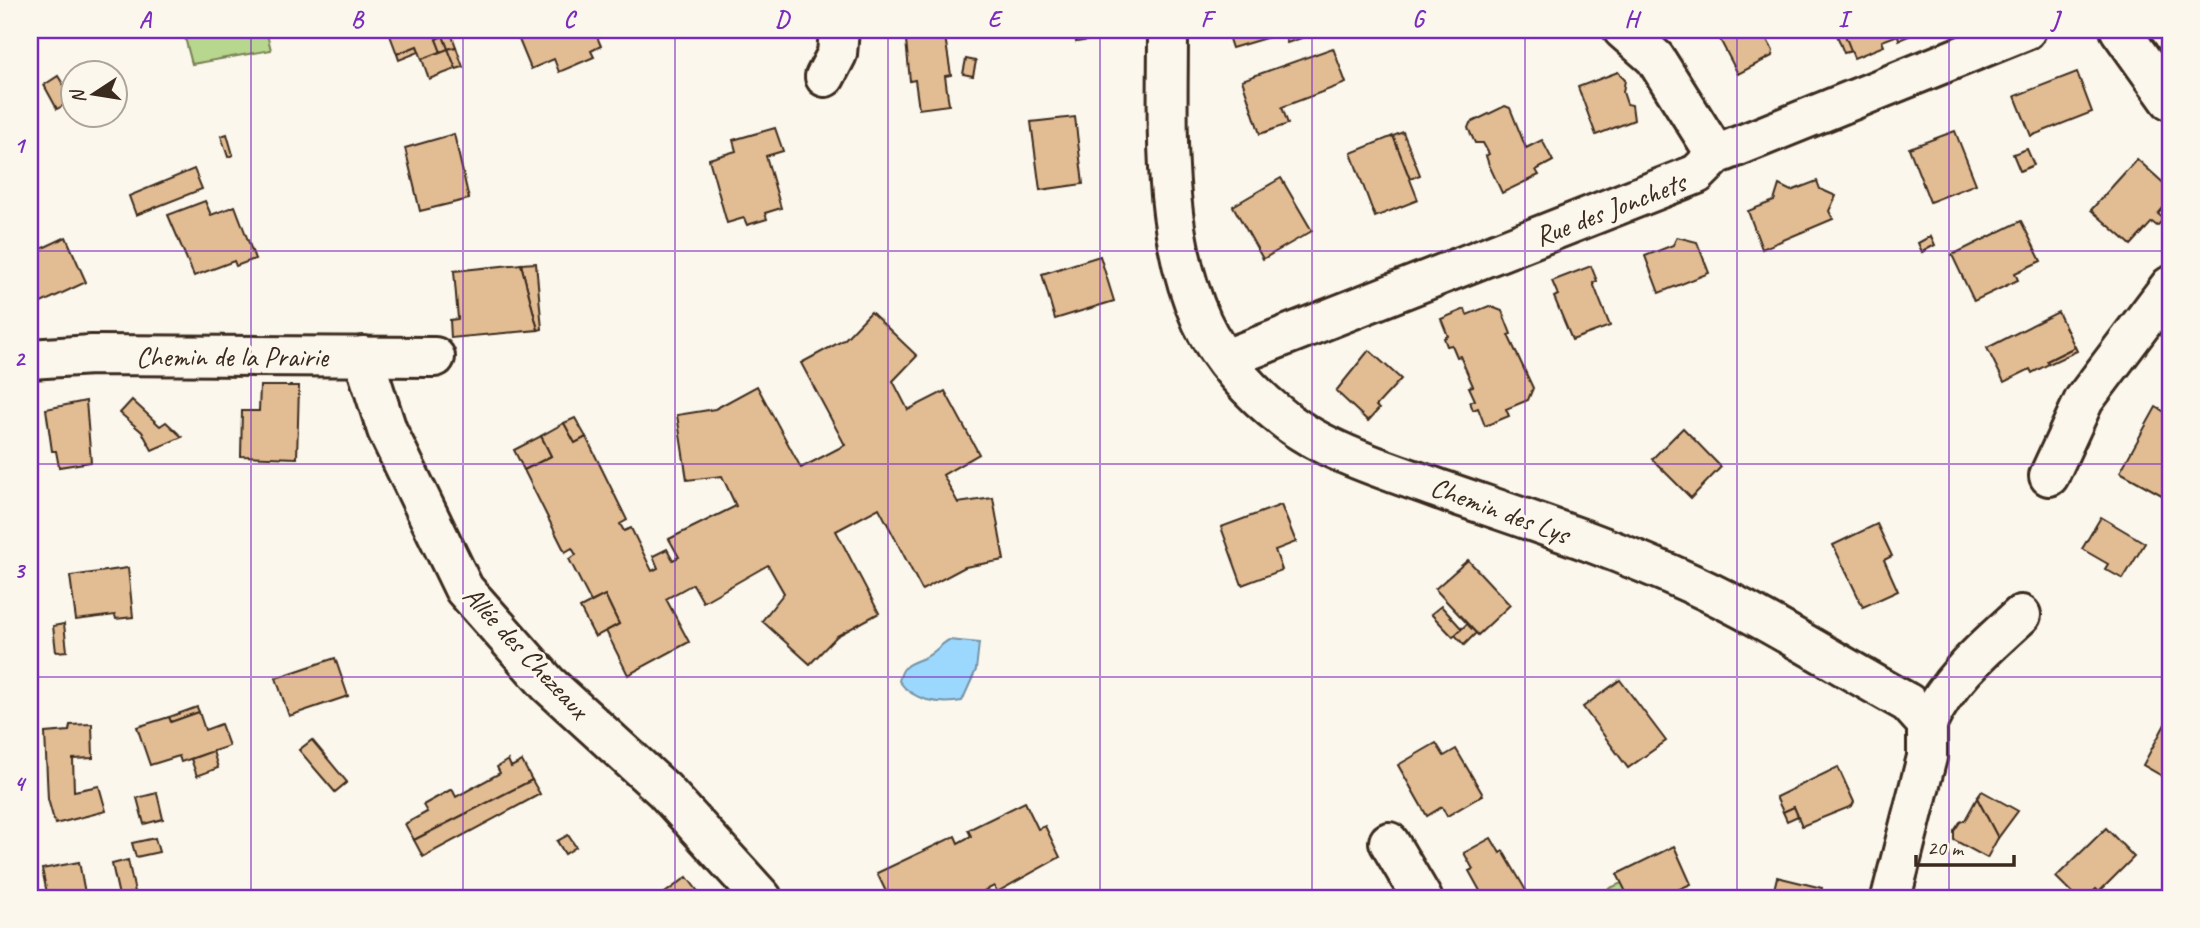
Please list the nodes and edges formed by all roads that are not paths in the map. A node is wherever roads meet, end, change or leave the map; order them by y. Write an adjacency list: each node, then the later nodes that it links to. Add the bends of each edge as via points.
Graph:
1 (839, 30): 6 (street, via 837,54)
2 (1168, 30): 13 (street, Chemin des Lys, via 1168,134 1179,258 1202,323)
3 (1623, 30): 8 (street, via 1655,58)
4 (2026, 30): 8 (street, Rue des Jonchets)
5 (2120, 30): 7 (street)
6 (825, 77)
7 (2170, 100)
8 (1716, 155): 13 (street, Rue des Jonchets, via 1697,174)
9 (2170, 286): 14 (street, via 2084,400)
10 (363, 356): 11 (street, Chemin de la Prairie); 12 (street, Chemin de la Prairie); 18 (street, Allée des Chezeaux, via 387,430 464,589 548,684 664,790)
11 (435, 357)
12 (30, 359)
13 (1226, 359): 16 (street, Chemin des Lys, via 1284,420 1314,438 1394,473 1603,547 1694,585 1908,702)
14 (2049, 476)
15 (2021, 615): 16 (street, via 1939,698)
16 (1927, 724): 20 (street, via 1927,757)
17 (1389, 842): 19 (street)
18 (762, 898)
19 (1422, 898)
20 (1891, 898)

